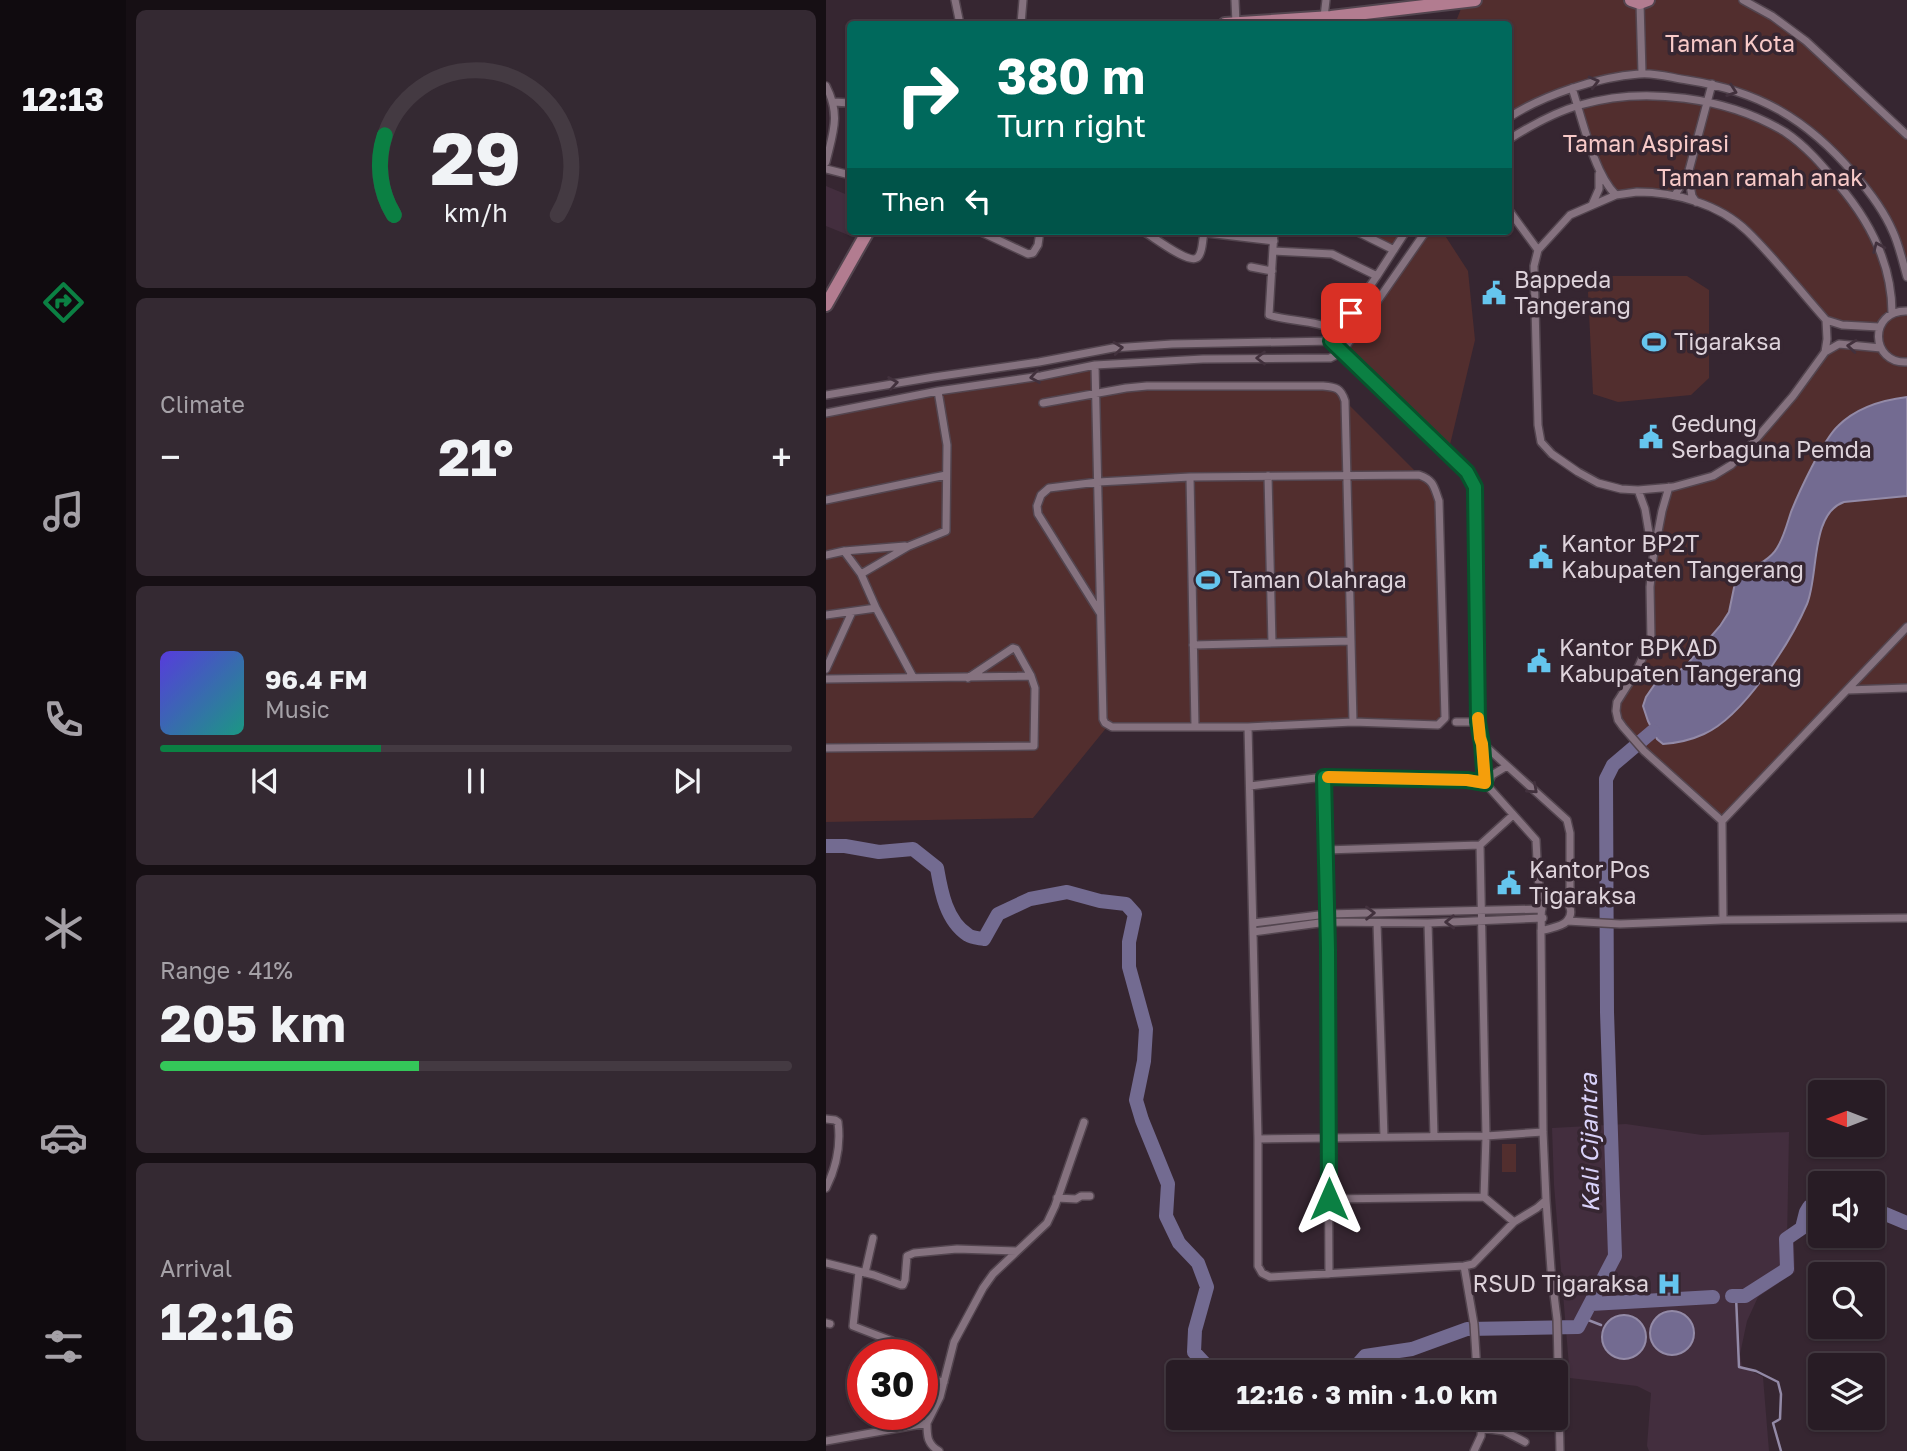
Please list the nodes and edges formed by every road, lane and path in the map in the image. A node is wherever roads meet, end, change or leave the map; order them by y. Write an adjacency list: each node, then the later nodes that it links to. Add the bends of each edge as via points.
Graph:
1 (955, 0): 10 (street)
2 (1023, 0): 11 (street)
3 (1235, 0): 12 (street)
4 (1326, 0): 9 (street)
5 (1464, 0): 6 (main road); 9 (main road)
6 (1475, 0)
7 (1743, 0): 23 (street, via 1806,41)
8 (1640, 1): 14 (street)
9 (1329, 19): 13 (main road)
10 (959, 21)
11 (1021, 21)
12 (1231, 21)
13 (1289, 21)
14 (1642, 73): 15 (street); 17 (street, one-way to 14)
15 (1712, 83): 20 (street); 52 (street, one-way to 52, via 1765,101 1832,149 1867,189 1893,232)
16 (826, 86): 18 (street)
17 (1572, 88): 21 (street); 22 (street)
18 (834, 102): 19 (street); 25 (street, via 835,122)
19 (847, 103)
20 (1707, 103): 21 (street, via 1660,95); 29 (street); 55 (street, one-way to 20, via 1892,294 1877,242 1851,199 1816,159 1784,132 1740,111)
21 (1578, 105): 24 (street); 27 (street)
22 (1512, 116)
23 (1907, 135)
24 (1512, 137)
25 (826, 162)
26 (826, 169): 28 (street)
27 (1599, 170): 30 (street); 33 (street, via 1599,189)
28 (847, 174)
29 (1688, 174): 31 (street); 32 (street)
30 (1616, 195): 31 (street); 33 (street)
31 (1675, 195): 32 (street)
32 (1696, 202): 56 (street, via 1745,229)
33 (1592, 205): 47 (street, via 1570,215)
34 (1512, 214): 47 (street)
35 (866, 235): 53 (main road)
36 (988, 235): 37 (street, via 1028,254 1038,245)
37 (1039, 235)
38 (1149, 235): 39 (street, via 1192,260 1200,254)
39 (1204, 235)
40 (1224, 235): 45 (street)
41 (1274, 235): 45 (street)
42 (1364, 235): 46 (street)
43 (1403, 235): 46 (street)
44 (1423, 235): 61 (street)
45 (1274, 241): 48 (street)
46 (1394, 250): 51 (street)
47 (1538, 250): 76 (street, via 1534,266 1541,442 1598,483)
48 (1273, 251): 50 (street); 51 (street, via 1332,254)
49 (1251, 267): 50 (street)
50 (1272, 271): 58 (street, via 1269,315)
51 (1377, 276): 58 (street)
52 (1907, 277)
53 (826, 305)
54 (1907, 310): 55 (street)
55 (1892, 313): 57 (street)
56 (1826, 320): 57 (street); 62 (street)
57 (1879, 327): 60 (street)
58 (1338, 331): 59 (street)
59 (1331, 341): 61 (street); 67 (street, one-way to 59, via 1113,348)
60 (1881, 348): 62 (street, one-way to 62, via 1839,344); 63 (street, via 1893,360)
61 (1342, 352): 64 (street, one-way to 64, via 1330,358); 100 (street, via 1467,472 1475,487)
62 (1825, 352): 75 (street, via 1731,465 1713,477)
63 (1907, 362)
64 (1095, 365): 65 (street, one-way to 65); 66 (street)
65 (938, 391): 69 (street); 70 (street, via 946,431)
66 (1095, 393): 68 (street); 71 (street, via 1174,385 1339,389 1345,401); 74 (street)
67 (826, 394)
68 (1043, 403)
69 (826, 413)
70 (946, 475): 77 (street); 78 (street, via 946,531)
71 (1347, 475): 72 (street); 88 (street); 98 (street, via 1419,475 1433,485 1439,501 1445,714 1438,724)
72 (1268, 476): 73 (street); 89 (street)
73 (1190, 477): 74 (street); 90 (street)
74 (1098, 482): 85 (street); 85 (street, via 1049,488 1037,506)
75 (1668, 487): 76 (street); 81 (street)
76 (1638, 491): 81 (street)
77 (826, 500)
78 (909, 546): 79 (street); 82 (street)
79 (844, 551): 80 (street); 82 (street)
80 (826, 555)
81 (1653, 558): 110 (street, via 1651,639 1617,702 1618,720 1644,751)
82 (861, 574): 83 (street)
83 (876, 608): 84 (street); 92 (street)
84 (852, 612): 86 (street); 91 (street)
85 (1100, 613): 101 (street, via 1105,723 1112,727)
86 (826, 615)
87 (1907, 627): 97 (street)
88 (1351, 640): 89 (street); 98 (street)
89 (1272, 643): 90 (street)
90 (1193, 645): 101 (street)
91 (826, 669)
92 (913, 677): 94 (street); 95 (street)
93 (1031, 677): 94 (street); 94 (street, via 1015,648); 104 (street, via 1035,688 1034,746)
94 (968, 678)
95 (826, 680)
96 (1907, 688): 97 (street)
97 (1847, 690): 110 (street)
98 (1353, 722): 102 (street)
99 (1456, 722): 100 (street)
100 (1478, 722): 103 (street)
101 (1195, 726): 102 (street)
102 (1248, 727): 108 (street)
103 (1482, 744): 105 (street); 107 (street)
104 (826, 748)
105 (1507, 766): 107 (street); 113 (street, one-way to 113, via 1567,820 1570,897)
106 (1324, 777): 107 (street); 108 (street); 112 (street)
107 (1486, 784): 109 (street)
108 (1250, 786): 124 (street)
109 (1513, 816): 111 (street); 114 (street, via 1536,840)
110 (1722, 821): 119 (street)
111 (1480, 845): 112 (street); 115 (street)
112 (1325, 850): 116 (street)
113 (1566, 901): 114 (street, via 1552,897); 121 (street, via 1570,907)
114 (1544, 905): 115 (street); 117 (street)
115 (1482, 911): 116 (street, one-way to 115); 120 (street)
116 (1327, 918): 122 (street); 124 (street); 131 (street)
117 (1543, 918): 120 (street); 125 (street)
118 (1907, 918): 119 (street)
119 (1723, 920): 121 (street)
120 (1482, 921): 123 (street, one-way to 123); 130 (street)
121 (1567, 921): 125 (street)
122 (1377, 923): 123 (street); 132 (street)
123 (1428, 923): 129 (street)
124 (1253, 928): 133 (street)
125 (1541, 932): 128 (street)
126 (826, 1119): 134 (street, via 838,1122 839,1132 834,1172)
127 (1084, 1122): 137 (street)
128 (1543, 1132): 130 (street); 139 (street)
129 (1434, 1136): 130 (street); 132 (street)
130 (1486, 1136): 136 (street)
131 (1329, 1137): 132 (street); 133 (street); 138 (street)
132 (1384, 1137)
133 (1258, 1139): 146 (street, via 1258,1266 1269,1277)
134 (826, 1188)
135 (1090, 1196): 137 (street)
136 (1484, 1197): 138 (street); 140 (street)
137 (1058, 1198): 142 (street, via 1047,1223)
138 (1329, 1199): 146 (street)
139 (1546, 1200): 140 (street); 160 (street, via 1557,1319)
140 (1514, 1222): 144 (street, via 1479,1259)
141 (873, 1238): 145 (street)
142 (1016, 1251): 145 (street, via 914,1252 908,1256 903,1285); 150 (street, via 983,1288 954,1342)
143 (826, 1263): 145 (street)
144 (1464, 1266): 146 (street); 148 (street)
145 (862, 1272): 147 (street, via 853,1326)
146 (1329, 1274)
147 (886, 1339)
148 (1476, 1360)
149 (938, 1381): 150 (street)
150 (944, 1382): 151 (street)
151 (938, 1401)
152 (888, 1430): 156 (street)
153 (928, 1430): 158 (street, via 929,1444)
154 (1481, 1430): 159 (street)
155 (1496, 1430): 157 (street)
156 (826, 1441)
157 (1525, 1442)
158 (939, 1451)
159 (1474, 1451)
160 (1560, 1451)

